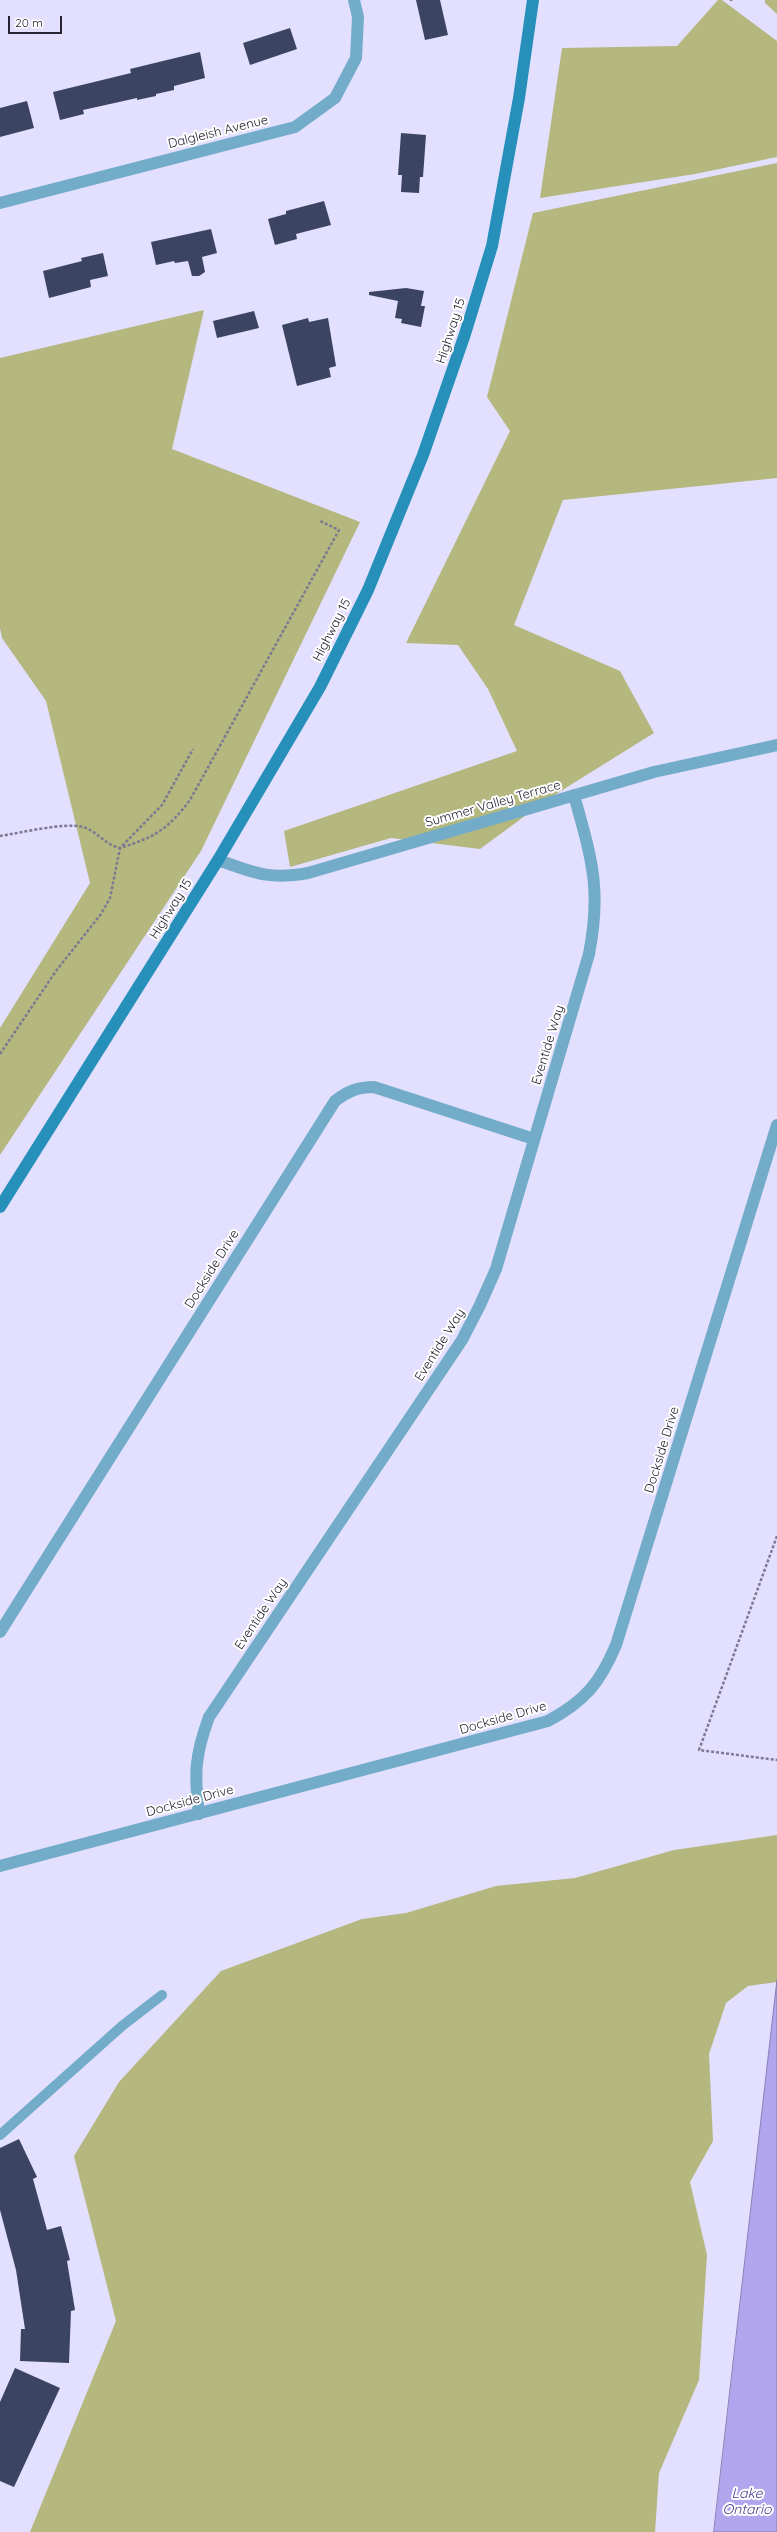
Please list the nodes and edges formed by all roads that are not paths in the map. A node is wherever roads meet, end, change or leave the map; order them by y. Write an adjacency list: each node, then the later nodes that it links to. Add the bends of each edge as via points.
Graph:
1 (354, 0): 3 (street, Dalgleish Avenue, via 358,17 356,58 335,98 294,127)
2 (533, 0): 6 (main road, Highway 15, via 519,98 492,246 423,455 365,597 320,687)
3 (0, 203)
4 (777, 745): 5 (street, Summer Valley Terrace, via 654,772)
5 (574, 795): 6 (street, Summer Valley Terrace, via 283,877 256,874); 8 (street, Eventide Way, via 593,863 596,893 595,924 590,954)
6 (218, 860): 9 (main road, Highway 15)
7 (777, 1125): 11 (street, Dockside Drive, via 616,1645 605,1670 590,1692 571,1709 548,1721)
8 (534, 1138): 10 (street, Dockside Drive, via 374,1087 360,1087 346,1092 335,1101); 11 (street, Eventide Way, via 496,1268 462,1340 209,1717 198,1747 195,1778)
9 (0, 1207)
10 (0, 1632)
11 (199, 1814): 12 (street, Dockside Drive)
12 (0, 1866)
13 (162, 1995): 14 (lane, via 122,2026)
14 (0, 2135)

